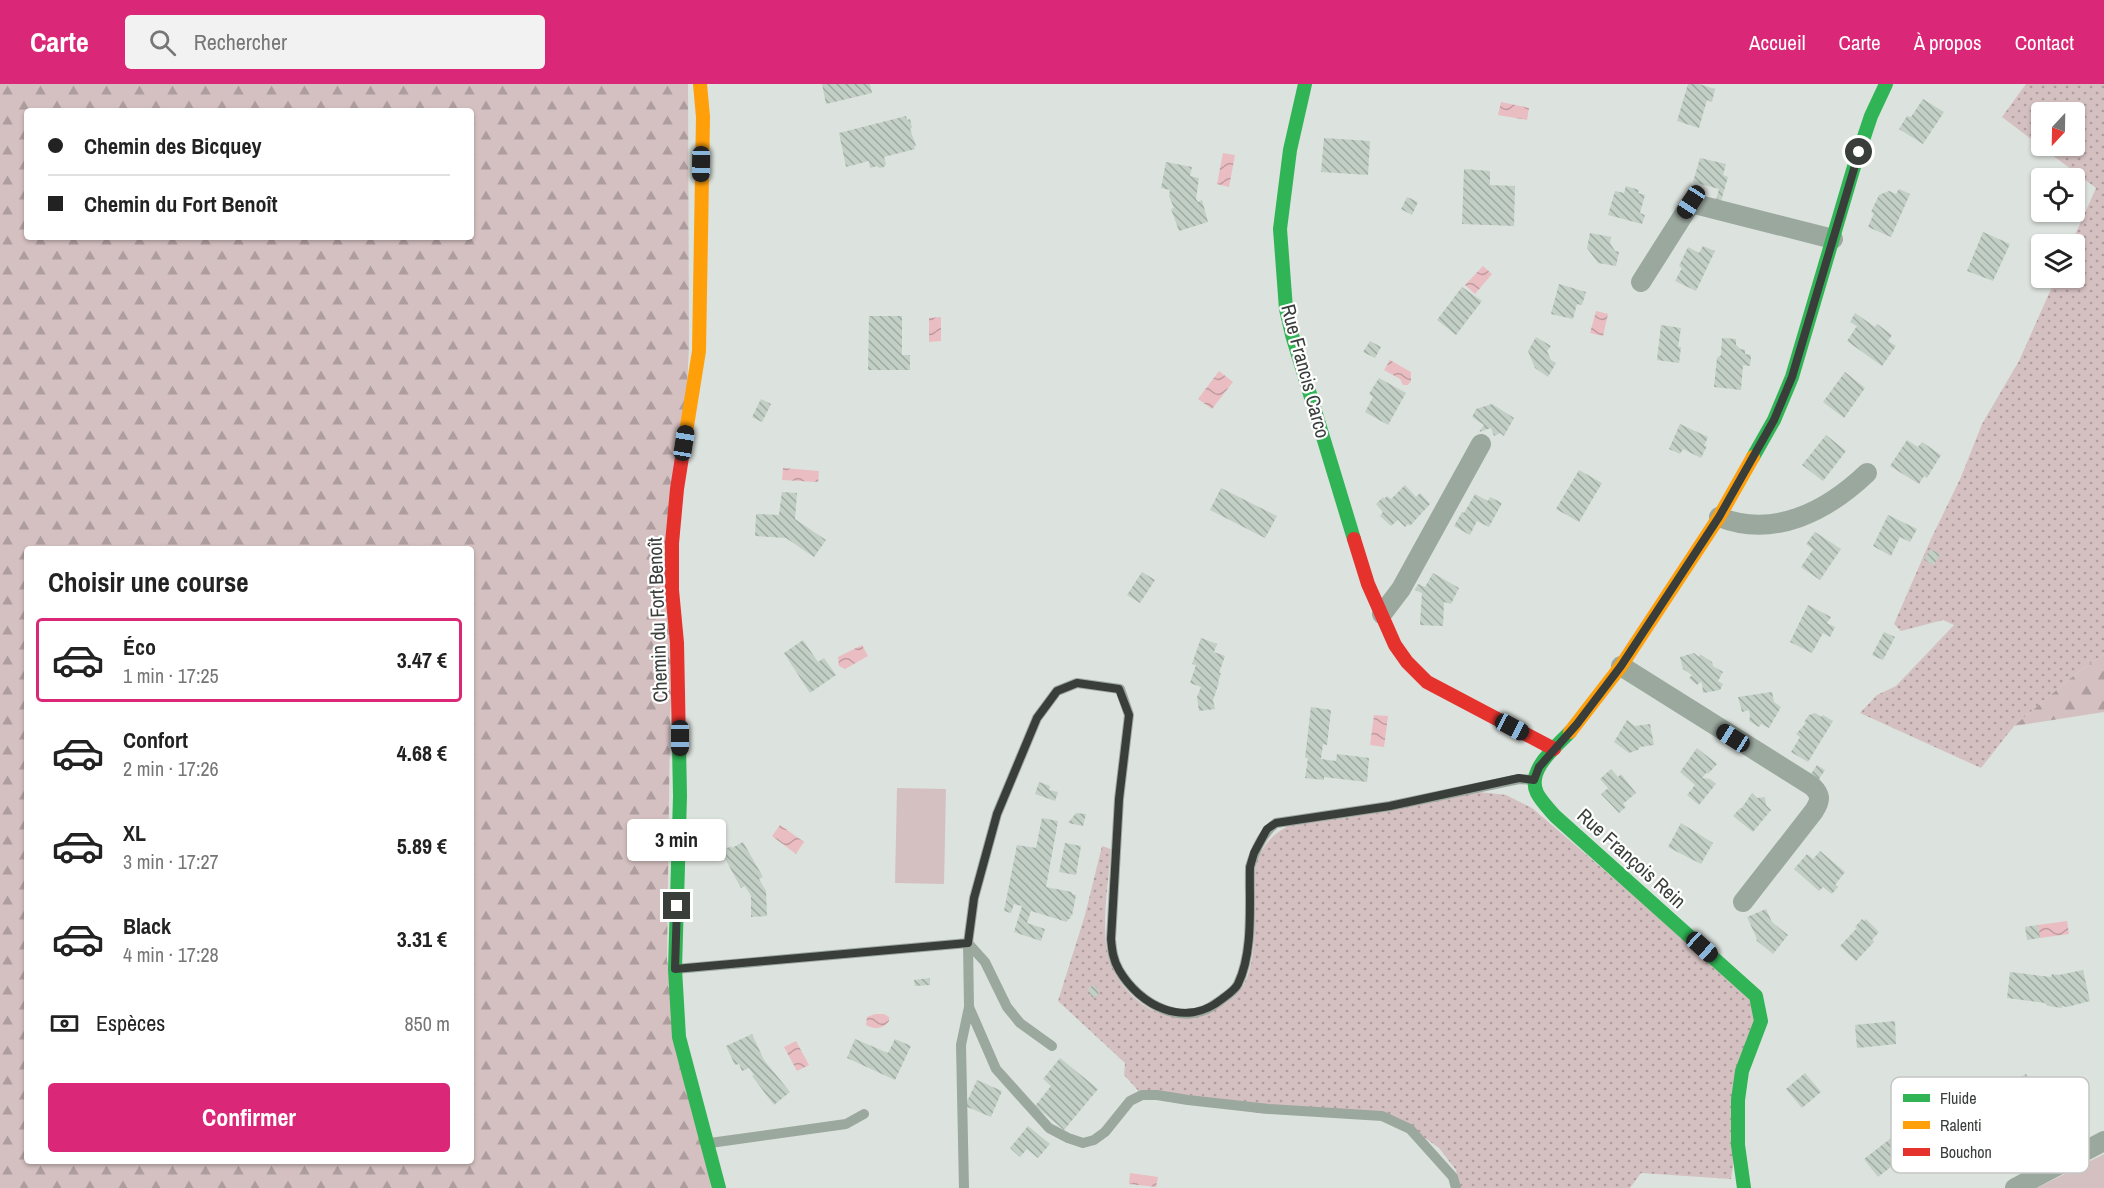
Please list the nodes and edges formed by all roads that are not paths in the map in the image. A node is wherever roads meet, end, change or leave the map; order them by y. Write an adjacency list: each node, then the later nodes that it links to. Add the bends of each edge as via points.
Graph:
1 (700, 84): 15 (street, Chemin du Fort Benoît, via 703,117 699,351 672,543 680,774)
2 (1305, 84): 9 (street, Rue Francis Carco, via 1290,150 1280,229 1286,309 1368,584)
3 (1886, 84): 4 (street, via 1871,116)
4 (1833, 239): 5 (street, via 1691,202); 8 (street, via 1792,377 1774,420)
5 (1641, 282)
6 (1481, 444): 9 (street, via 1401,589)
7 (1867, 473): 8 (street, via 1836,498 1796,518 1753,526)
8 (1719, 517): 10 (street)
9 (1382, 614): 11 (street, Rue Francis Carco, via 1395,645 1427,682)
10 (1621, 666): 11 (street); 13 (street, via 1819,793 1820,802 1814,811)
11 (1554, 749): 12 (street)
12 (1534, 780): 14 (lane, via 1519,778 1390,806 1276,823 1267,829 1250,867 1248,959 1237,987 1201,1011 1166,1011 1137,993 1113,956 1119,799 1129,715 1119,689 1077,683 1057,691 1037,718 997,814 974,898); 26 (street, Rue François Rein, via 1537,793 1556,816 1756,996 1761,1016 1742,1070 1737,1106)
13 (1743, 902)
14 (968, 943): 15 (lane); 16 (lane); 17 (lane, via 985,962 1007,1007 1020,1023)
15 (675, 969): 20 (street, Chemin du Fort Benoît, via 680,1036)
16 (969, 1007): 24 (lane, via 961,1045); 25 (lane, via 996,1069 1049,1128 1068,1138 1083,1143 1094,1140 1130,1101 1142,1095 1382,1116 1410,1129 1452,1177)
17 (1052, 1046)
18 (864, 1114): 20 (lane, via 846,1124)
19 (2104, 1141): 21 (street)
20 (706, 1143): 23 (street, Chemin du Fort Benoît)
21 (2089, 1149)
22 (2043, 1173): 27 (street)
23 (719, 1188)
24 (964, 1188)
25 (1456, 1188)
26 (1744, 1188)
27 (2015, 1188)

